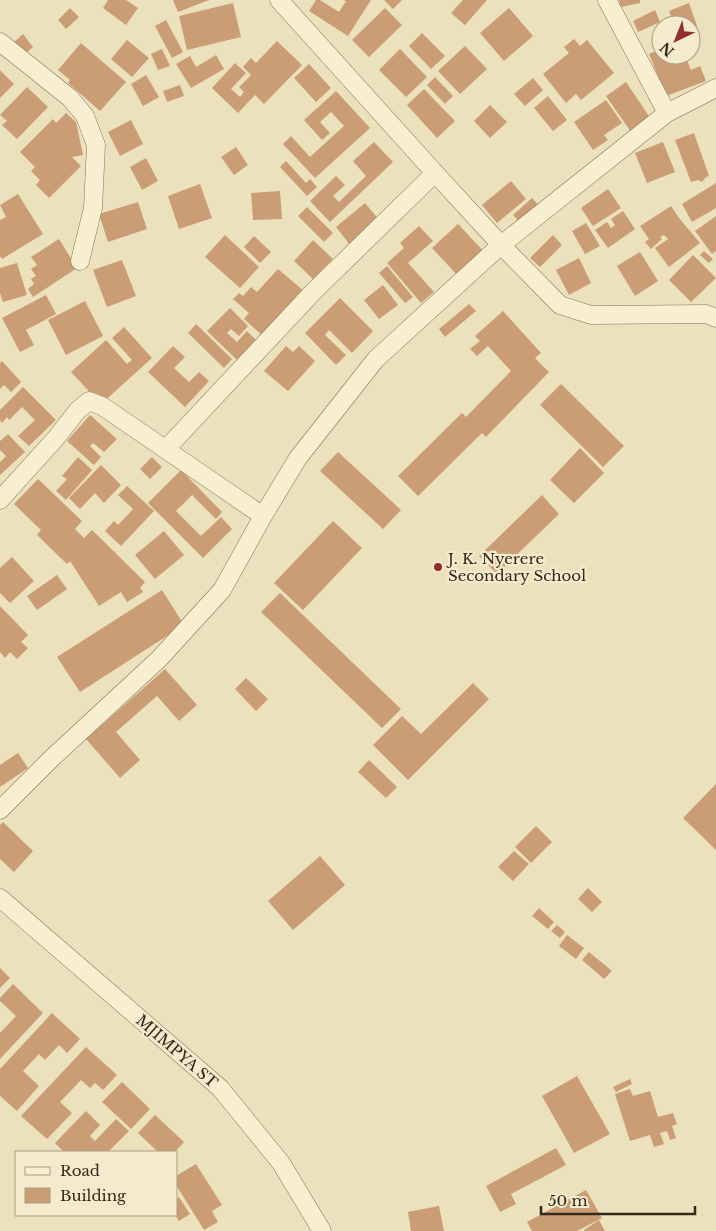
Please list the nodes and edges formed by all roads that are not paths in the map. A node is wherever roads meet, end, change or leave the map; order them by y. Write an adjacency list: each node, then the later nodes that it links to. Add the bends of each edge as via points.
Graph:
1 (279, 0): 6 (street)
2 (607, 0): 5 (street)
3 (0, 42): 8 (street, via 70,98 85,116 96,145 93,208)
4 (716, 88): 5 (street)
5 (668, 113): 7 (street)
6 (435, 173): 7 (street); 10 (street, via 314,291)
7 (501, 245): 9 (street, via 560,305 591,315 706,314); 12 (street, via 376,359 298,458)
8 (80, 261)
9 (716, 318)
10 (166, 449): 11 (street, via 102,406 89,401); 12 (street)
11 (0, 500)
12 (263, 516): 13 (street, via 222,590 159,659)
13 (0, 810)
14 (0, 898): 15 (street, MJIMPYA ST, via 220,1088 281,1163)
15 (322, 1231)

